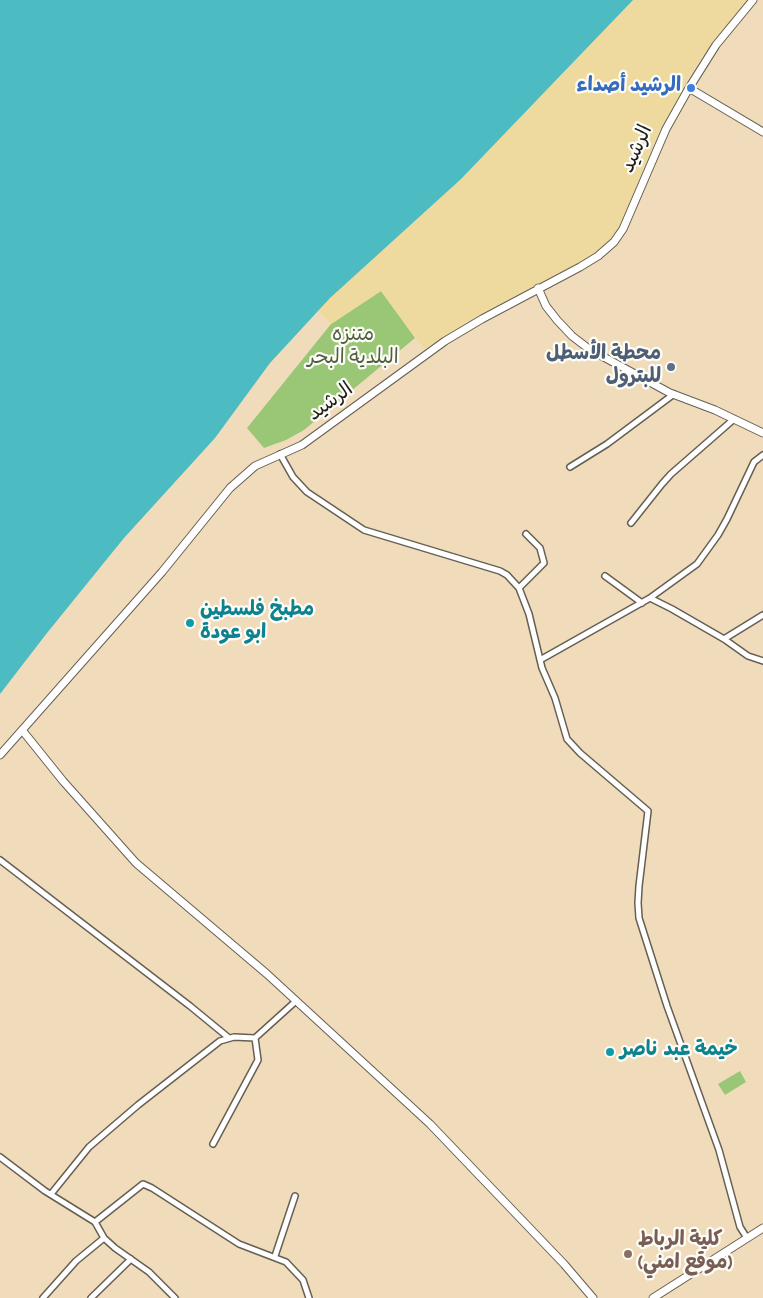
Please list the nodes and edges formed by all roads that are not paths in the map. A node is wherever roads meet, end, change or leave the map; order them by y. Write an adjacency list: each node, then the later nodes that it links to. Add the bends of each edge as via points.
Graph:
1 (753, 0): 2 (main road, الرشيد, via 716,45)
2 (689, 88): 3 (main road); 4 (main road, الرشيد, via 666,129 623,229 614,242 592,260)
3 (763, 132)
4 (538, 288): 5 (main road, via 546,306 578,341); 8 (main road, الرشيد, via 445,341 302,445)
5 (674, 394): 6 (main road); 10 (street, via 607,444)
6 (734, 419): 7 (main road); 11 (street, via 666,479)
7 (763, 433)
8 (280, 454): 14 (street, via 306,492 364,530 500,571); 21 (main road, الرشيد, via 255,466 230,488 162,572)
9 (763, 455): 15 (street, via 754,462 718,535 696,564)
10 (570, 466)
11 (631, 523)
12 (526, 534): 14 (street, via 540,548 544,562)
13 (605, 576): 16 (street)
14 (520, 588): 19 (street)
15 (650, 598): 16 (street); 18 (street)
16 (642, 603): 19 (street)
17 (763, 616): 18 (street)
18 (724, 639): 20 (street, via 748,656)
19 (540, 660): 34 (street, via 567,739 648,812 639,886 639,918 719,1150 740,1227)
20 (763, 660)
21 (22, 730): 22 (main road, الرشيد); 24 (main road, via 136,863)
22 (0, 755)
23 (0, 860): 25 (street)
24 (296, 1001): 26 (street); 37 (main road, via 430,1124)
25 (229, 1038): 26 (street); 29 (street, via 220,1041 89,1147)
26 (255, 1038): 27 (street, via 258,1060)
27 (213, 1144)
28 (0, 1157): 29 (street)
29 (51, 1194): 31 (street)
30 (294, 1196): 35 (street)
31 (95, 1222): 33 (street); 35 (street, via 143,1184 239,1244)
32 (763, 1228): 34 (main road)
33 (104, 1238): 36 (street); 38 (street, via 76,1261)
34 (747, 1238): 42 (main road)
35 (275, 1256): 41 (street, via 299,1274)
36 (131, 1259): 39 (street); 40 (street)
37 (593, 1296)
38 (43, 1298)
39 (91, 1298)
40 (176, 1298)
41 (308, 1298)
42 (653, 1298)

